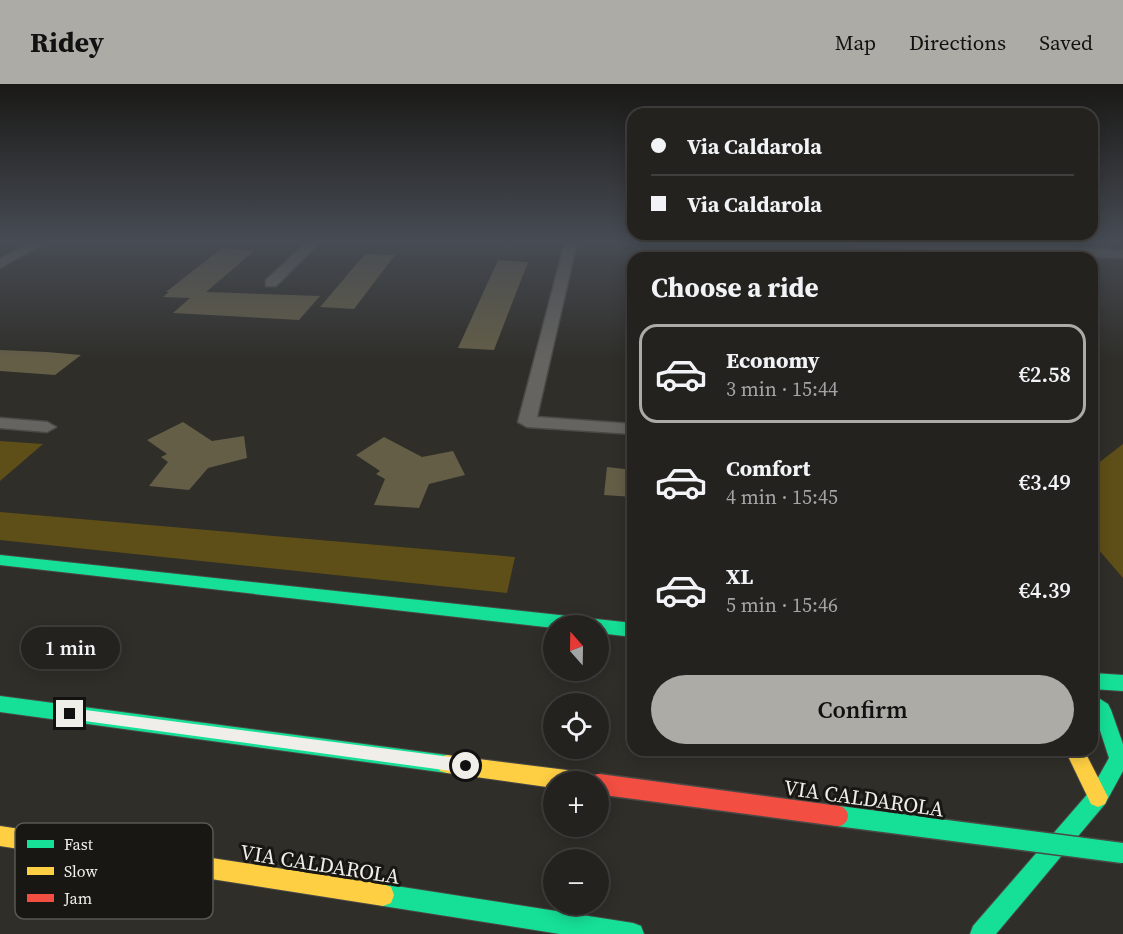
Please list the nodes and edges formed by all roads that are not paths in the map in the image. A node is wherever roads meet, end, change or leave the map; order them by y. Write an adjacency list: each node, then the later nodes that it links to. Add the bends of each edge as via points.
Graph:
1 (561, 282): 4 (street, via 527,422)
2 (0, 423): 3 (street)
3 (47, 427)
4 (627, 429)
5 (0, 560): 6 (main road)
6 (543, 620)
7 (609, 627): 8 (main road)
8 (627, 629)
9 (1098, 681): 10 (main road)
10 (1123, 683)
11 (0, 704): 14 (main road)
12 (1098, 707): 16 (main road, via 1119,759)
13 (1077, 756): 16 (main road)
14 (543, 777)
15 (609, 785): 19 (main road, VIA CALDAROLA, bridge)
16 (1098, 797): 22 (main road)
17 (0, 836): 18 (main road, VIA CALDAROLA)
18 (15, 838)
19 (1123, 853)
20 (213, 869): 21 (main road, VIA CALDAROLA)
21 (633, 934)
22 (981, 934)

